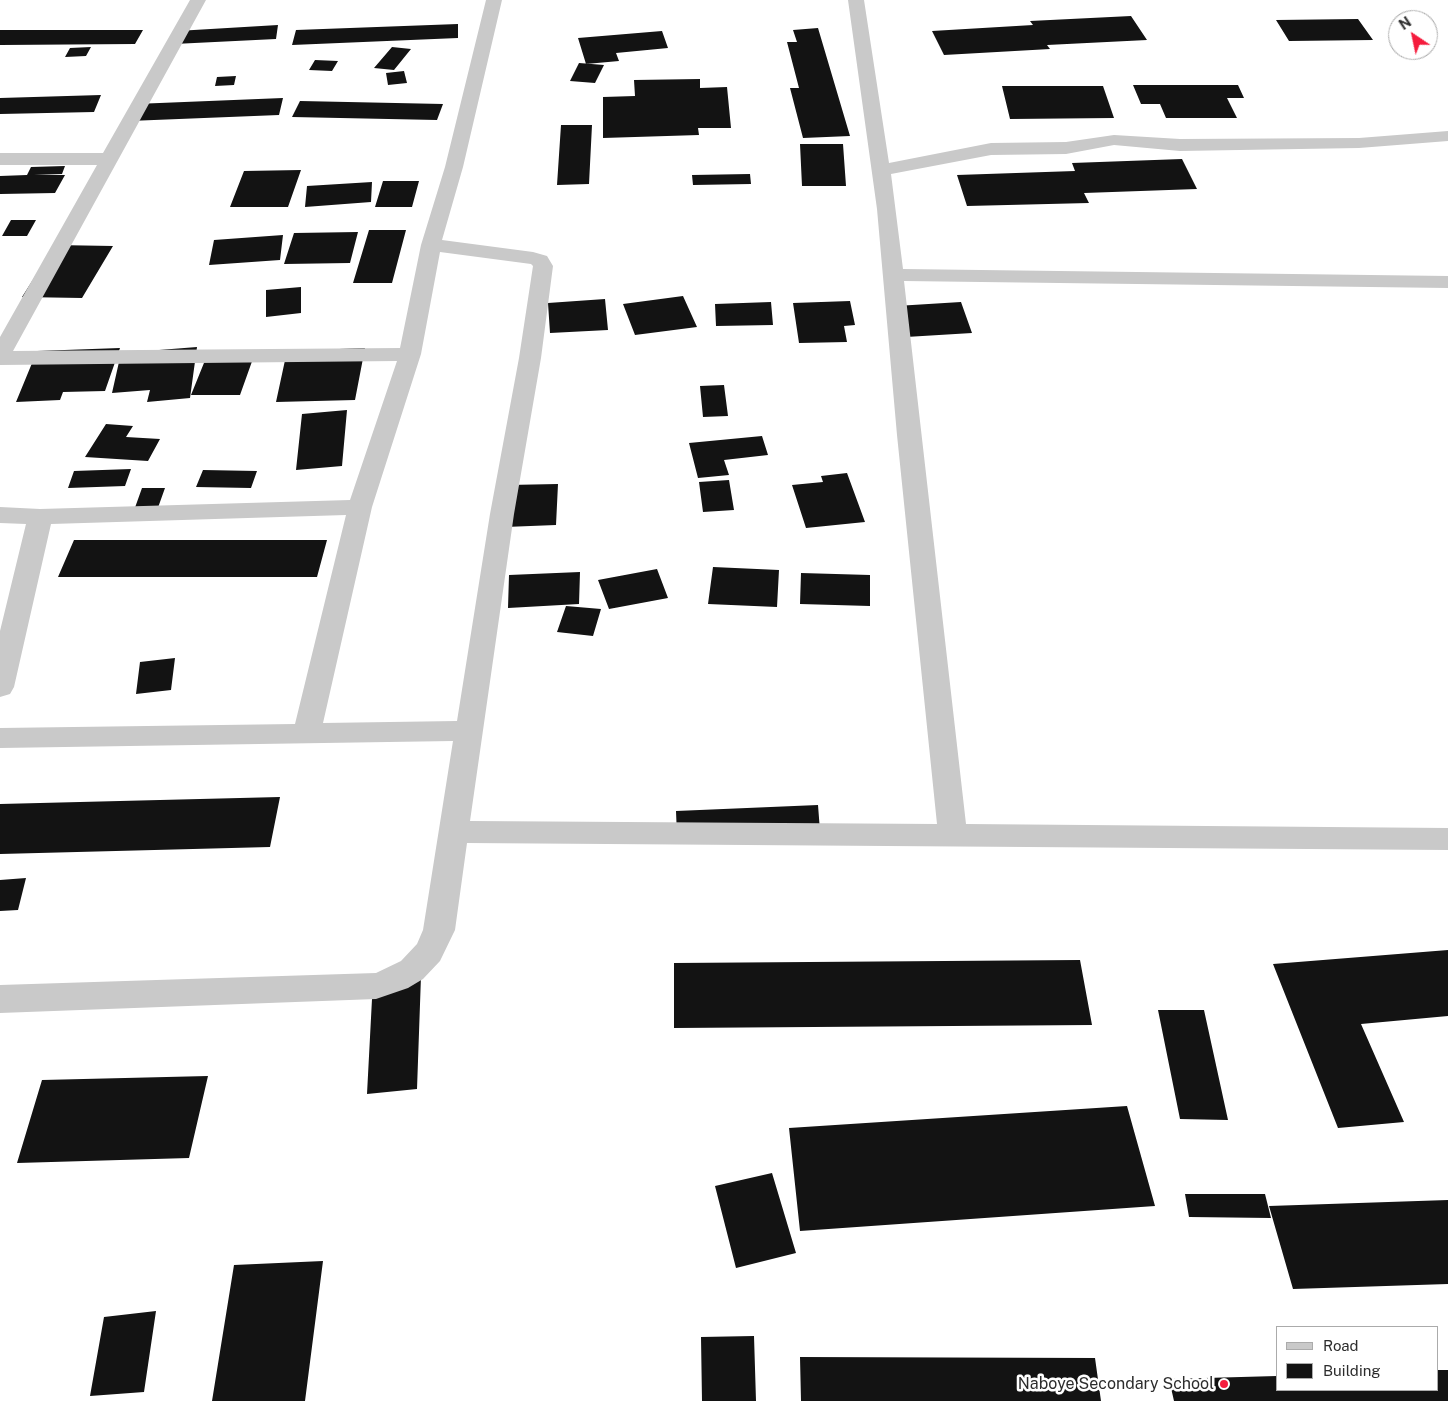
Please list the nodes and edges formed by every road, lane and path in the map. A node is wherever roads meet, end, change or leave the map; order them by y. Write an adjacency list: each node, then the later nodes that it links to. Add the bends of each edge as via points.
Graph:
1 (198, 0): 6 (street)
2 (494, 0): 8 (street)
3 (856, 0): 7 (street)
4 (1448, 136): 7 (street, via 1359,143 1180,145 1114,140 1066,148 991,149)
5 (0, 159): 6 (street)
6 (110, 159): 12 (street)
7 (882, 170): 9 (street)
8 (431, 245): 11 (street); 17 (street, via 533,258 540,260 543,266)
9 (893, 275): 10 (street); 21 (street)
10 (1448, 282)
11 (410, 354): 12 (street); 13 (street)
12 (0, 357)
13 (360, 507): 15 (street); 18 (street)
14 (0, 515): 15 (street)
15 (40, 516): 16 (street)
16 (0, 687)
17 (470, 731): 18 (street); 20 (street)
18 (306, 734): 19 (street)
19 (0, 738)
20 (454, 832): 21 (street); 23 (street, via 439,930 429,952 412,970 396,979 376,986)
21 (953, 836): 22 (street)
22 (1448, 839)
23 (0, 999)

